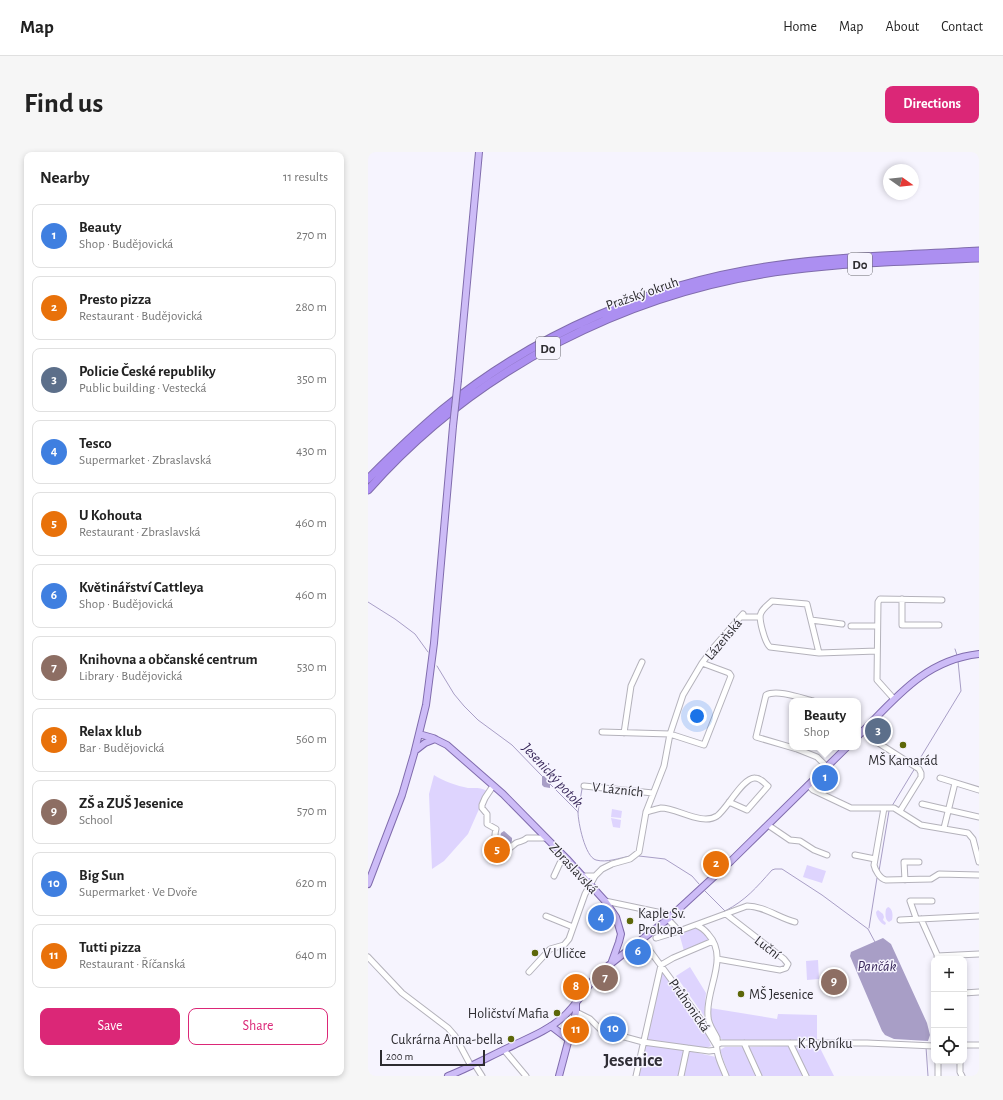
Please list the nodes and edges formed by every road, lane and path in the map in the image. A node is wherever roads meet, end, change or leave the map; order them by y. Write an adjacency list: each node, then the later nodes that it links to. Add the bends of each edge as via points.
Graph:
1 (479, 152): 25 (main road, bridge, via 432,657 426,705)
2 (979, 251): 4 (highway, Pražský okruh / D0, via 773,266 692,282 630,303 574,327 496,370 404,443)
3 (979, 258): 5 (highway, Pražský okruh / D0, via 858,264 773,272 695,289 625,312 551,346 480,390 446,415 410,447)
4 (368, 479)
5 (368, 490)
6 (902, 599): 7 (street); 11 (street, via 902,625); 13 (street, via 880,599)
7 (942, 600)
8 (760, 617): 9 (street, via 761,611 776,600 807,604); 15 (street, via 768,645); 18 (street, Lázeňská, via 742,616)
9 (811, 620): 10 (street); 15 (street)
10 (842, 624)
11 (938, 625)
12 (851, 626): 13 (street)
13 (877, 626): 14 (street)
14 (877, 651): 15 (street); 20 (street, via 877,682)
15 (819, 653)
16 (979, 654): 20 (main road, via 957,658 931,669)
17 (642, 662): 23 (street, via 632,686)
18 (702, 663): 26 (street, Lázeňská, via 683,695); 26 (street, Lázeňská, via 731,676 704,745)
19 (800, 698): 28 (street, via 778,693 766,695 756,737)
20 (894, 699): 22 (main road)
21 (602, 732): 23 (street)
22 (861, 732)
23 (624, 733): 26 (street)
24 (861, 733): 44 (street, via 916,766 921,773)
25 (419, 734): 27 (main road); 31 (main road)
26 (670, 734): 39 (street, V Lázních, via 664,766)
27 (436, 739): 31 (main road, via 420,746); 36 (main road, via 457,753)
28 (789, 747)
29 (800, 750): 32 (street, via 817,757)
30 (843, 750): 32 (main road)
31 (414, 754): 61 (main road, via 402,795)
32 (827, 766): 35 (main road)
33 (940, 778): 34 (street)
34 (955, 783): 38 (street); 43 (street)
35 (808, 785): 42 (street, via 852,808); 47 (main road)
36 (493, 786): 49 (main road, Zbraslavská); 49 (street, Zbraslavská, via 482,808 487,814 487,824 496,829 497,843 508,849 527,838)
37 (584, 786): 39 (street, V Lázních)
38 (979, 790)
39 (652, 793): 45 (street, V Lázních)
40 (730, 802): 40 (street, V Lázních, via 747,810 768,786 762,780 749,779); 45 (street, V Lázních, via 717,816 707,820 661,808)
41 (922, 804): 43 (street)
42 (889, 808): 44 (street); 53 (street)
43 (949, 810): 46 (street); 48 (street)
44 (900, 811): 48 (street, via 921,825)
45 (646, 812): 59 (street, V Lázních, via 639,852 633,857 612,864)
46 (979, 816)
47 (768, 824): 50 (street, via 790,840 800,841); 68 (main road)
48 (944, 828): 54 (street, via 964,831 971,835)
49 (546, 838): 52 (main road, Zbraslavská)
50 (827, 855)
51 (855, 855): 53 (street)
52 (567, 859): 57 (street, via 560,863); 58 (main road, Zbraslavská)
53 (875, 859): 60 (street, via 874,868 884,880)
54 (979, 861)
55 (918, 862): 60 (street, via 904,862)
56 (979, 875): 60 (street, via 939,874 931,879)
57 (554, 876)
58 (582, 876): 59 (street); 62 (main road, Zbraslavská)
59 (595, 876): 62 (street, V Lázních)
60 (905, 880)
61 (368, 884)
62 (590, 885): 63 (main road, Zbraslavská); 73 (street)
63 (605, 901): 68 (street, via 662,913); 83 (main road, Zbraslavská, via 616,916 620,927 620,938)
64 (932, 901): 69 (street, via 910,901)
65 (726, 914): 71 (street, via 749,906); 72 (street); 82 (street, Luční, via 788,964 780,970)
66 (546, 916): 73 (street)
67 (979, 916): 69 (street)
68 (668, 919): 74 (street); 76 (main road)
69 (919, 919): 70 (street); 79 (street)
70 (900, 920)
71 (795, 922)
72 (695, 925): 74 (street); 77 (street, via 704,929)
73 (573, 928): 85 (street, via 564,946 550,949)
74 (679, 931): 75 (street)
75 (656, 938)
76 (642, 940): 83 (main road); 84 (street, Průhonická)
77 (713, 941): 82 (street); 84 (street)
78 (979, 954): 80 (street)
79 (938, 956)
80 (952, 956)
81 (368, 957): 103 (street, via 402,993 448,1028)
82 (717, 959): 99 (street, via 707,1011 709,1024 717,1040)
83 (611, 964): 88 (main road, via 593,979)
84 (661, 965): 92 (street); 99 (street, Průhonická, via 701,1020)
85 (529, 972)
86 (979, 992): 87 (street)
87 (967, 993)
88 (576, 1002): 89 (main road); 90 (main road)
89 (576, 1012): 91 (main road); 92 (street, K Rybníku, via 590,1019 608,1035)
90 (551, 1026): 91 (main road); 100 (main road)
91 (568, 1039): 107 (main road)
92 (643, 1042): 98 (street, K Rybníku); 108 (street)
93 (744, 1043): 94 (street, K Rybníku); 99 (street, K Rybníku, via 721,1043); 111 (street)
94 (790, 1043): 97 (street, K Rybníku); 112 (street)
95 (967, 1045): 96 (street)
96 (979, 1045)
97 (931, 1046)
98 (687, 1048): 99 (street, K Rybníku, via 709,1051); 109 (street)
99 (716, 1048): 110 (street, Průhonická)
100 (504, 1050): 103 (main road); 106 (street)
101 (938, 1064): 113 (street)
102 (960, 1064): 114 (street)
103 (473, 1066): 104 (main road); 105 (street)
104 (448, 1076)
105 (482, 1076)
106 (526, 1076)
107 (559, 1076)
108 (636, 1076)
109 (681, 1076)
110 (726, 1076)
111 (759, 1076)
112 (806, 1076)
113 (938, 1076)
114 (962, 1076)

